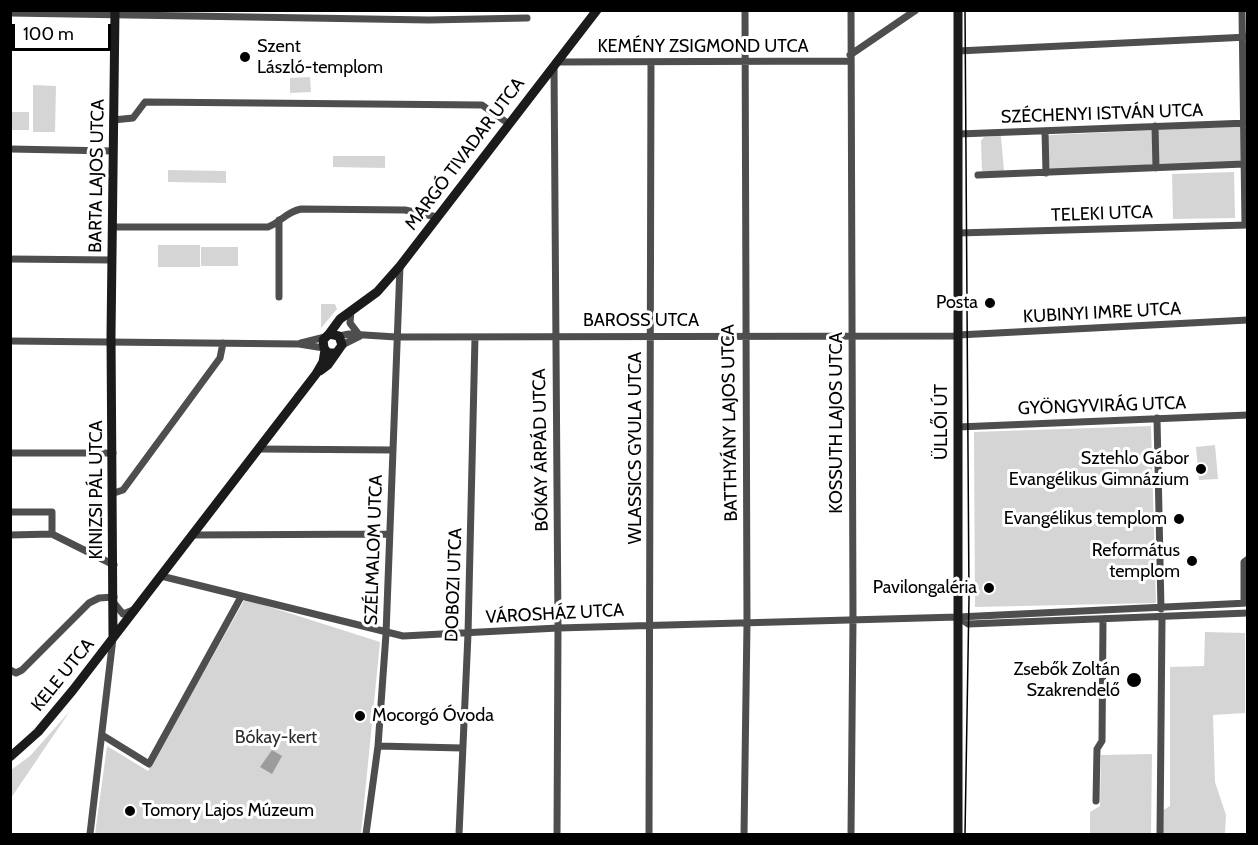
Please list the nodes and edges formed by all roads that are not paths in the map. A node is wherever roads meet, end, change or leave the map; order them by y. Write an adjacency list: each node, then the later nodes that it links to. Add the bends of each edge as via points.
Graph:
1 (597, 10): 15 (street, MARGÓ TIVADAR UTCA)
2 (745, 10): 14 (street, BATTHYÁNY LAJOS UTCA)
3 (851, 10): 12 (street, KOSSUTH LAJOS UTCA)
4 (916, 10): 12 (street)
5 (958, 10): 11 (street, ÜLLŐI ÚT)
6 (1242, 10): 10 (street)
7 (115, 13): 8 (street); 9 (street, via 429,20); 16 (street, BARTA LAJOS UTCA)
8 (10, 14)
9 (527, 18)
10 (1245, 37): 11 (street); 18 (street)
11 (958, 51): 21 (street, ÜLLŐI ÚT)
12 (850, 58): 14 (street, KEMÉNY ZSIGMOND UTCA); 46 (street, KOSSUTH LAJOS UTCA)
13 (651, 62): 14 (street, KEMÉNY ZSIGMOND UTCA); 15 (street, KEMÉNY ZSIGMOND UTCA); 39 (street, WLASSICS GYULA UTCA)
14 (745, 62): 41 (street, BATTHYÁNY LAJOS UTCA)
15 (555, 63): 17 (street, MARGÓ TIVADAR UTCA); 45 (street, BÓKAY ÁRPÁD UTCA)
16 (113, 120): 17 (street, via 133,118 146,102 482,105); 23 (street, BARTA LAJOS UTCA)
17 (509, 123): 28 (street, MARGÓ TIVADAR UTCA)
18 (1245, 123): 19 (street, SZÉCHENYI ISTVÁN UTCA); 24 (street)
19 (1155, 126): 20 (street, SZÉCHENYI ISTVÁN UTCA); 25 (street)
20 (1044, 131): 21 (street, SZÉCHENYI ISTVÁN UTCA); 26 (street)
21 (959, 134): 32 (street, ÜLLŐI ÚT)
22 (10, 149): 23 (street)
23 (113, 151): 31 (street, BARTA LAJOS UTCA)
24 (1244, 164): 25 (street); 30 (street)
25 (1156, 168): 26 (street)
26 (1046, 173): 27 (street)
27 (978, 175)
28 (437, 217): 29 (street, via 405,210 301,209 289,211); 35 (street, MARGÓ TIVADAR UTCA)
29 (279, 220): 31 (street, via 268,227); 36 (street)
30 (1246, 225): 32 (street, TELEKI UTCA)
31 (113, 227): 34 (street, BARTA LAJOS UTCA)
32 (958, 233): 42 (street, ÜLLŐI ÚT)
33 (10, 259): 34 (street)
34 (112, 260): 49 (street, BARTA LAJOS UTCA)
35 (400, 266): 37 (street, MARGÓ TIVADAR UTCA, via 377,292); 43 (street, SZÉLMALOM UTCA)
36 (279, 297)
37 (351, 311): 40 (street, via 350,323); 47 (street, MARGÓ TIVADAR UTCA)
38 (1248, 320): 42 (street, KUBINYI IMRE UTCA)
39 (651, 335): 41 (street, BAROSS UTCA); 45 (street, BAROSS UTCA); 83 (street, WLASSICS GYULA UTCA)
40 (360, 336): 43 (street, BAROSS UTCA); 47 (street, BAROSS UTCA)
41 (744, 336): 46 (street, BAROSS UTCA); 81 (street, BATTHYÁNY LAJOS UTCA)
42 (958, 336): 46 (street, BAROSS UTCA); 56 (street, ÜLLŐI ÚT)
43 (396, 337): 44 (street, BAROSS UTCA); 58 (street, SZÉLMALOM UTCA)
44 (475, 337): 45 (street, BAROSS UTCA); 86 (street, DOBOZI UTCA)
45 (555, 337): 84 (street, BÓKAY ÁRPÁD UTCA)
46 (852, 337): 78 (street, KOSSUTH LAJOS UTCA)
47 (335, 340): 51 (street, BAROSS UTCA); 52 (street); 53 (street, MARGÓ TIVADAR UTCA, via 328,365)
48 (10, 341): 49 (street, BAROSS UTCA)
49 (112, 342): 50 (street, BAROSS UTCA); 60 (street, KINIZSI PÁL UTCA)
50 (223, 343): 51 (street, BAROSS UTCA); 61 (street, via 220,358 123,490)
51 (299, 344): 52 (street, BAROSS UTCA)
52 (324, 349): 53 (street, MARGÓ TIVADAR UTCA, via 323,362)
53 (316, 374): 57 (street, MARGÓ TIVADAR UTCA)
54 (1248, 415): 55 (street, GYÖNGYVIRÁG UTCA)
55 (1157, 417): 56 (street, GYÖNGYVIRÁG UTCA); 74 (street)
56 (958, 427): 77 (street, ÜLLŐI ÚT)
57 (259, 449): 58 (street); 66 (street, MARGÓ TIVADAR UTCA)
58 (393, 450): 64 (street, SZÉLMALOM UTCA)
59 (10, 453): 60 (street)
60 (113, 453): 61 (street, KINIZSI PÁL UTCA)
61 (114, 493): 68 (street, KINIZSI PÁL UTCA)
62 (10, 512): 63 (street, via 52,512)
63 (52, 534): 65 (street); 68 (street)
64 (389, 534): 66 (street); 85 (street, SZÉLMALOM UTCA)
65 (10, 535)
66 (192, 535): 69 (street, MARGÓ TIVADAR UTCA)
67 (1248, 559): 72 (street, via 1244,562)
68 (114, 565): 71 (street, KINIZSI PÁL UTCA)
69 (161, 576): 70 (street, VÁROSHÁZ UTCA); 73 (street, MARGÓ TIVADAR UTCA)
70 (241, 597): 85 (street, VÁROSHÁZ UTCA); 89 (street, via 149,764)
71 (114, 600): 73 (street, via 123,614); 87 (street, KINIZSI PÁL UTCA); 88 (street, via 99,598 89,603 22,670)
72 (1246, 603): 74 (street)
73 (135, 609): 87 (street, MARGÓ TIVADAR UTCA)
74 (1161, 609): 76 (street)
75 (1248, 613): 79 (street)
76 (1011, 615): 77 (street); 82 (street)
77 (958, 617): 78 (street, VÁROSHÁZ UTCA); 82 (street, via 968,624); 101 (street, ÜLLŐI ÚT)
78 (853, 619): 81 (street, VÁROSHÁZ UTCA); 100 (street, KOSSUTH LAJOS UTCA)
79 (1162, 619): 80 (street); 102 (street)
80 (1103, 620): 82 (street); 93 (street, via 1102,741 1097,749)
81 (747, 623): 83 (street, VÁROSHÁZ UTCA); 99 (street, BATTHYÁNY LAJOS UTCA)
82 (1011, 623)
83 (651, 625): 84 (street, VÁROSHÁZ UTCA); 98 (street, WLASSICS GYULA UTCA)
84 (558, 628): 86 (street, VÁROSHÁZ UTCA); 97 (street, BÓKAY ÁRPÁD UTCA)
85 (386, 634): 86 (street, VÁROSHÁZ UTCA); 90 (street, SZÉLMALOM UTCA)
86 (468, 634): 91 (street, DOBOZI UTCA)
87 (114, 638): 89 (street, MARGÓ TIVADAR UTCA); 92 (street, KELE UTCA, via 38,732)
88 (10, 670)
89 (102, 735): 94 (street, MARGÓ TIVADAR UTCA)
90 (378, 746): 91 (street); 95 (street, SZÉLMALOM UTCA)
91 (462, 748): 96 (street, DOBOZI UTCA)
92 (10, 757)
93 (1096, 801)
94 (90, 834)
95 (366, 834)
96 (459, 834)
97 (557, 834)
98 (649, 834)
99 (744, 834)
100 (851, 834)
101 (958, 834)
102 (1160, 834)

